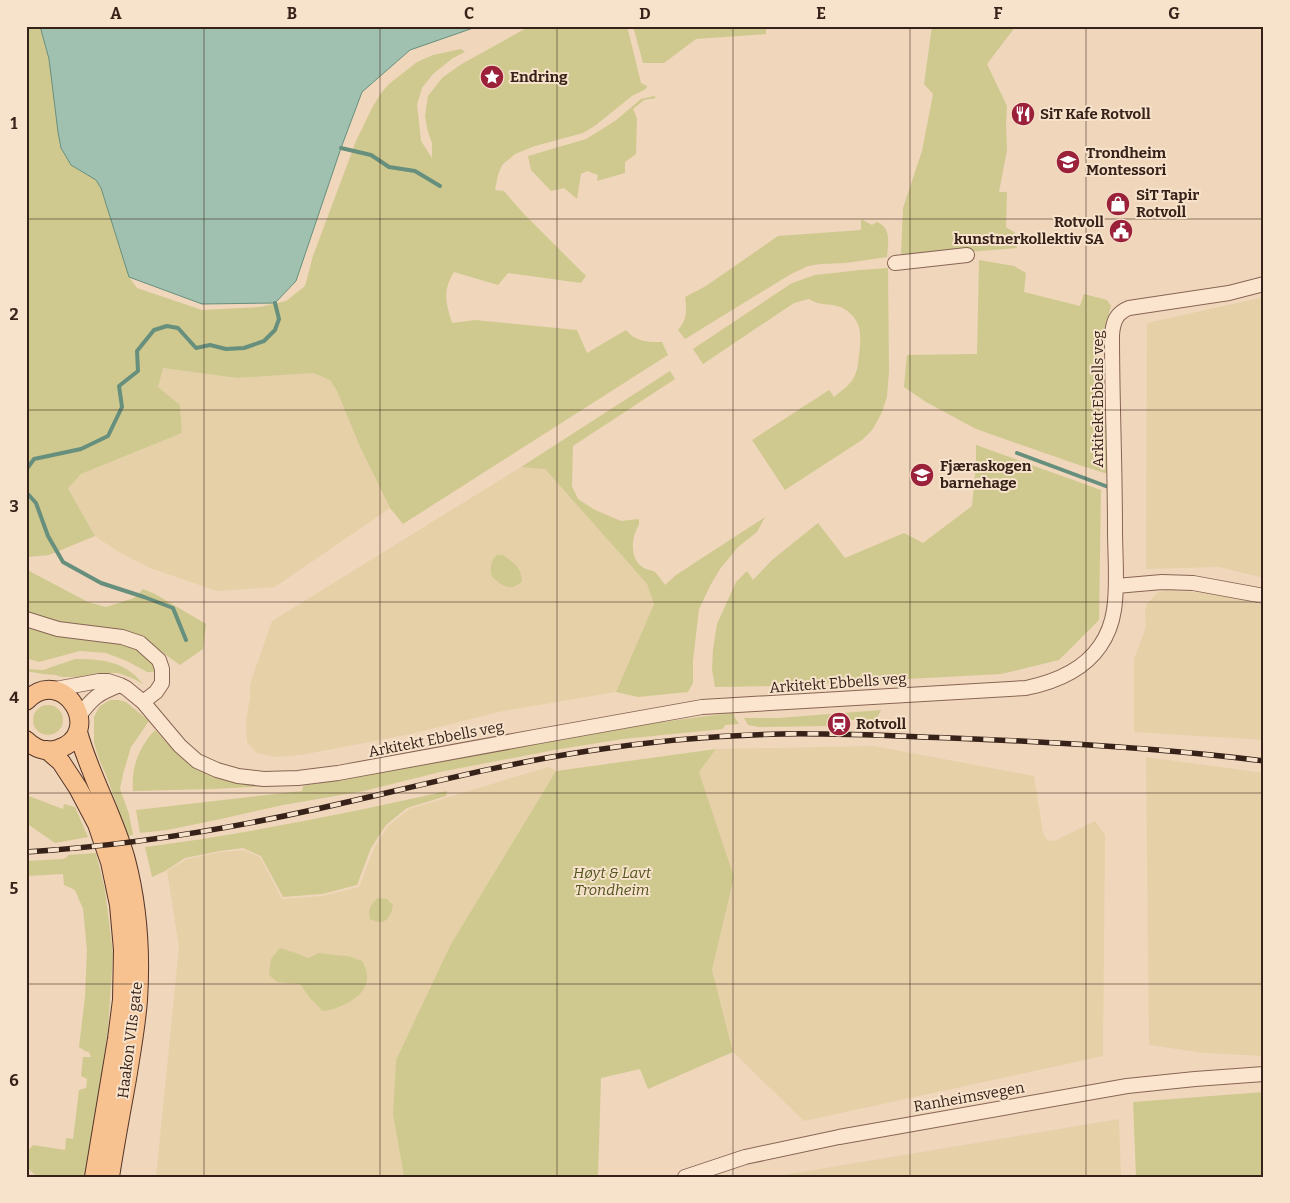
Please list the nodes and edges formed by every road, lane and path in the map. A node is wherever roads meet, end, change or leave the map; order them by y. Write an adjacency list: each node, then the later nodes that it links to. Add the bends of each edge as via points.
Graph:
1 (967, 255): 2 (street)
2 (895, 263)
3 (1264, 284): 4 (street, Arkitekt Ebbells veg, via 1229,293 1129,308 1119,313 1114,322)
4 (1116, 586): 5 (street, via 1193,583); 9 (street, Arkitekt Ebbells veg, via 1112,618 1100,647 1076,670 1026,688 702,708 298,778 238,776 197,761)
5 (1264, 596)
6 (26, 618): 9 (street, via 58,629 122,637 140,643 159,660 162,669 162,683)
7 (120, 685): 8 (street, Arkitekt Ebbells veg, via 99,681); 9 (street, Arkitekt Ebbells veg); 10 (street, via 105,690 90,701)
8 (35, 692): 10 (main road, Haakon VIIs gate, via 58,691 66,695 76,708)
9 (143, 702)
10 (78, 724): 12 (main road, via 70,742 55,750); 15 (main road, Haakon VIIs gate, via 82,747 126,860 140,952 133,1043)
11 (26, 740): 12 (main road, Haakon VIIs gate, via 38,749)
12 (47, 750): 14 (main road, Haakon VIIs gate, via 61,762 97,824 110,862 119,905 123,950 122,1000)
13 (1264, 1074): 16 (street, Ranheimsvegen, via 1126,1086 878,1130 745,1157)
14 (94, 1177)
15 (110, 1177)
16 (685, 1177)

